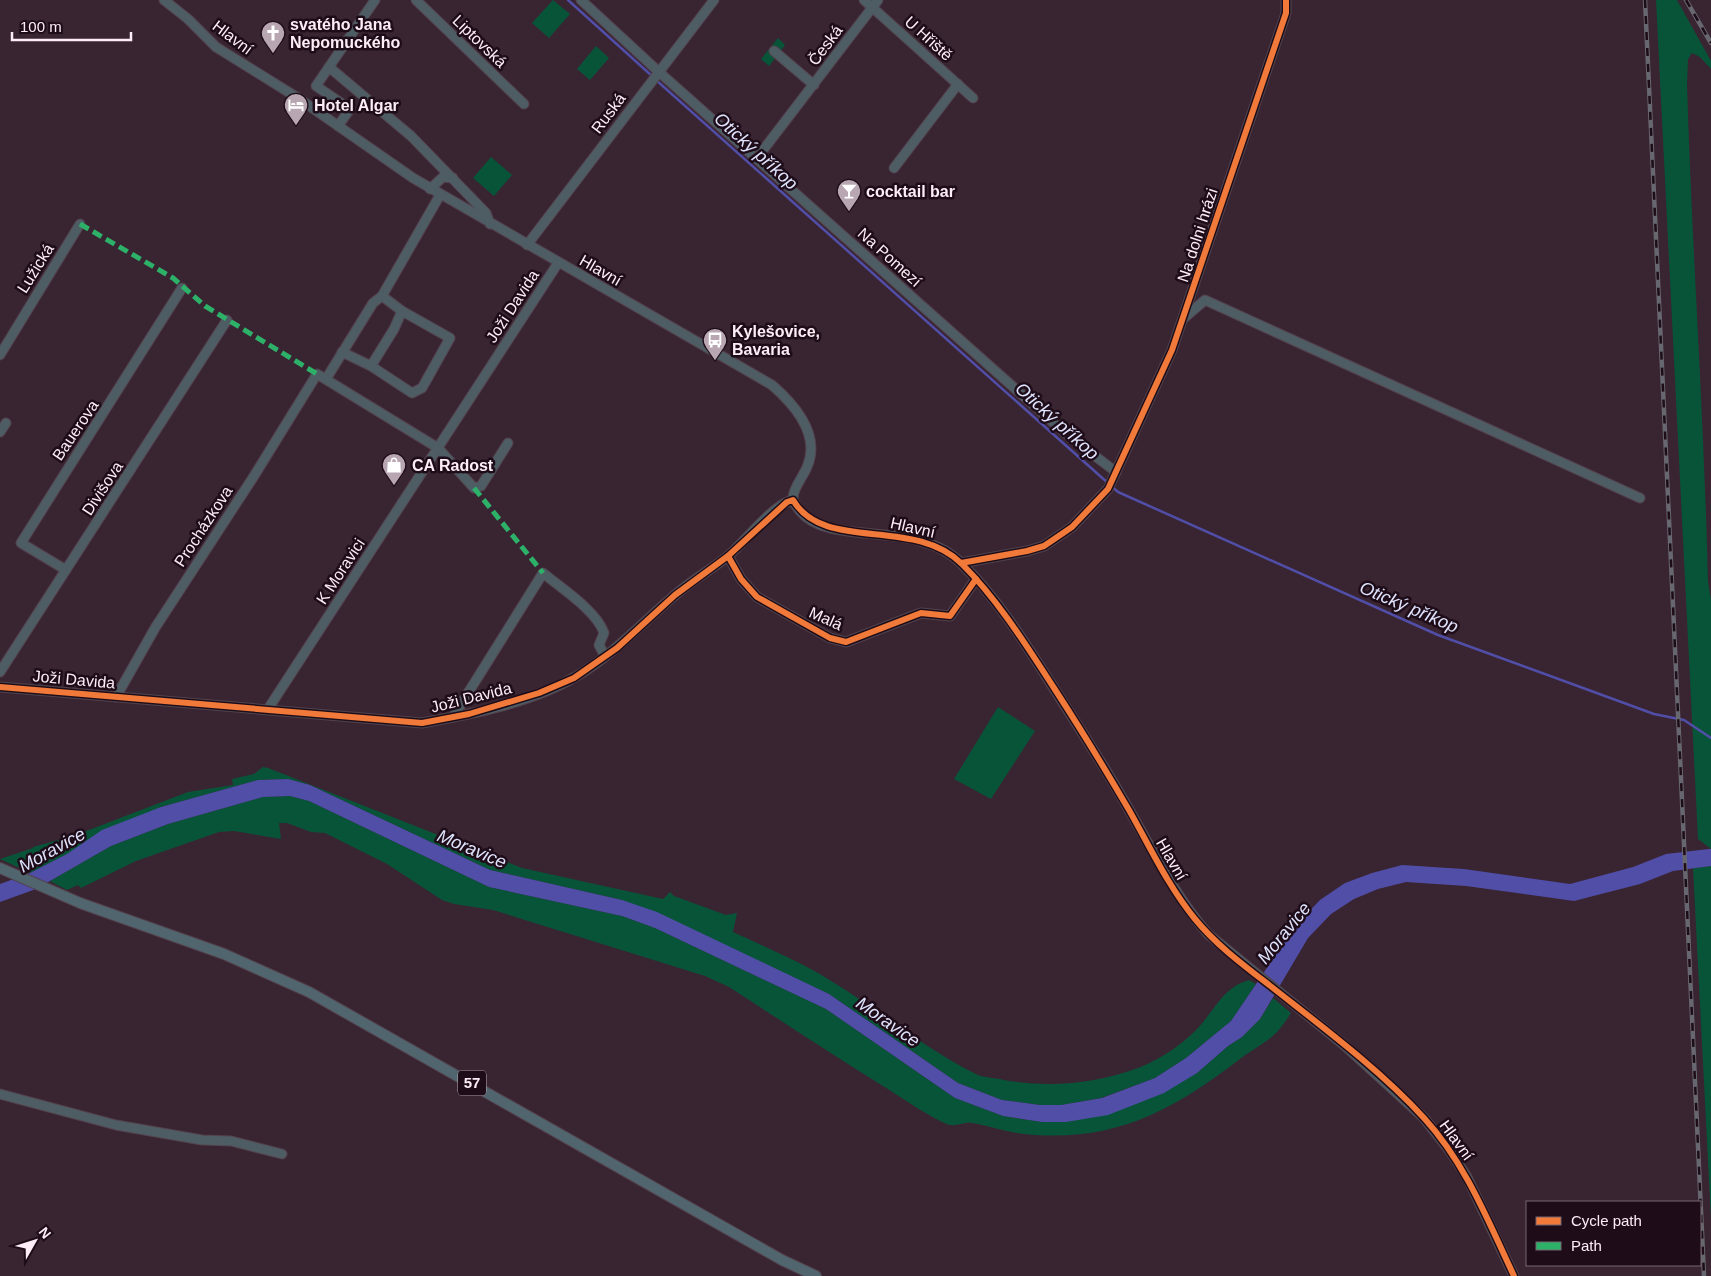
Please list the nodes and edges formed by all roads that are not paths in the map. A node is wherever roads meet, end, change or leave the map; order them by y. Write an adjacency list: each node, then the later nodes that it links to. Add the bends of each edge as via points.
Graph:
1 (164, 0): 8 (street, Hlavní)
2 (375, 0): 11 (street)
3 (416, 0): 16 (street, Liptovská)
4 (581, 0): 12 (street, Na Pomezí)
5 (714, 0): 12 (street, Ruská)
6 (864, 0): 9 (street, U Hřiště)
7 (1286, 0): 31 (street, Na dolni hrázi, via 1286,13)
8 (177, 4): 17 (street, Hlavní, via 216,47)
9 (876, 4): 13 (street, U Hřiště); 14 (street, Česká)
10 (774, 51): 14 (street, Česká)
11 (329, 67): 17 (street, via 316,86 350,109); 20 (street, Hlavní, via 400,126)
12 (655, 77): 18 (street, Na Pomezí); 26 (street, Ruská)
13 (958, 84): 15 (street, U Hřiště); 19 (street)
14 (814, 85): 18 (street, Česká)
15 (973, 98)
16 (524, 104)
17 (338, 126): 21 (street, Hlavní)
18 (758, 158): 41 (street, Na Pomezí)
19 (894, 168)
20 (456, 181): 21 (street, via 443,177); 23 (street, via 461,193); 25 (street, Hlavní, via 486,213)
21 (430, 189): 22 (street, Hlavní)
22 (440, 195): 23 (street, Hlavní); 29 (street)
23 (455, 204): 25 (street, Hlavní)
24 (80, 224): 34 (street, Lužická)
25 (490, 224): 26 (street, Hlavní)
26 (527, 245): 27 (street, Hlavní)
27 (558, 263): 40 (street, Joži Davida); 43 (street, Hlavní, via 754,374 785,397 803,420 811,448 808,466 793,493)
28 (182, 288): 46 (street, Bauerova, via 20,543)
29 (382, 296): 30 (street); 33 (street, via 373,303)
30 (402, 311): 35 (street); 35 (street, via 450,338 422,388 412,393)
31 (1184, 319): 41 (street, Na dolni hrázi); 42 (street, via 1205,300)
32 (227, 320): 46 (street, Divišova)
33 (342, 352): 35 (street); 36 (street)
34 (0, 355)
35 (371, 366)
36 (326, 379): 40 (street); 51 (street, Procházkova, via 316,374 254,476 154,628)
37 (6, 423): 38 (street)
38 (0, 432)
39 (508, 443): 40 (street, via 481,486 476,488)
40 (438, 448): 52 (street, K Moravici)
41 (1115, 476): 45 (street, Na dolni hrázi, via 1108,489 1072,527 1044,546)
42 (1640, 498)
43 (793, 500): 44 (street, Joži Davida, via 780,506); 45 (street, Hlavní, via 802,513 820,524 844,531 920,540 940,548)
44 (728, 556): 47 (street, Malá, via 741,579 764,602 830,638 846,642 921,614 950,616); 48 (street, Joži Davida, via 675,595)
45 (961, 563): 47 (street, Hlavní)
46 (66, 570): 49 (street, Divišova)
47 (976, 579): 58 (street, Hlavní, via 1021,637 1076,722 1177,895 1208,934 1392,1087 1438,1136 1467,1177)
48 (605, 656): 53 (street, Joži Davida, via 574,678 539,693); 53 (street, via 599,645 604,634 599,625 584,607 543,573)
49 (0, 672)
50 (0, 687): 51 (street, Joži Davida)
51 (116, 697): 52 (street, Joži Davida)
52 (268, 709): 53 (street, Joži Davida, via 422,723)
53 (453, 717)
54 (0, 868): 57 (main road, 57, via 60,895 224,954 309,992 765,1251)
55 (0, 1094): 56 (street, via 116,1125 202,1140 232,1141)
56 (282, 1154)
57 (816, 1276)
58 (1514, 1276)

